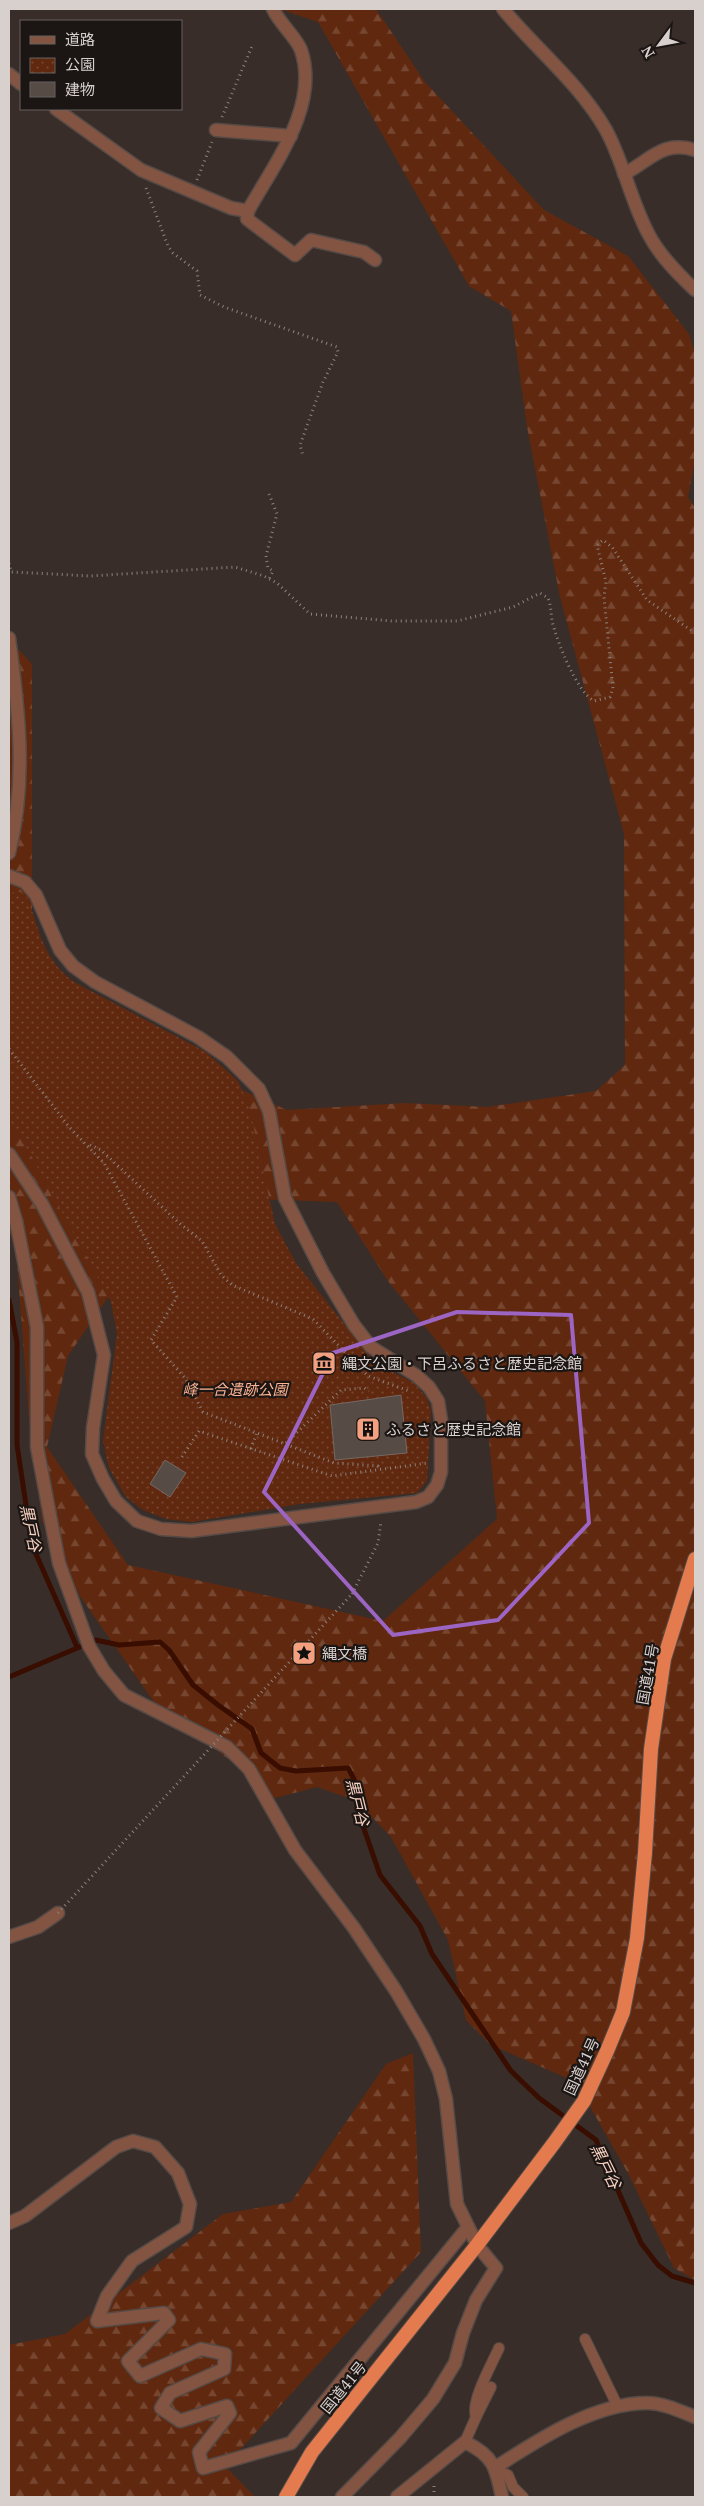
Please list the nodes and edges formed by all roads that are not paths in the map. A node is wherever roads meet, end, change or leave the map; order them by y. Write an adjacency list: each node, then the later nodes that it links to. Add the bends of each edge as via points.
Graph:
1 (274, 9): 7 (street, via 279,22 300,47 306,68 297,122)
2 (503, 9): 9 (street, via 589,104 606,131)
3 (9, 74): 4 (street)
4 (20, 83)
5 (57, 110): 10 (street, via 141,170 231,208)
6 (216, 130): 7 (street)
7 (291, 136): 10 (street)
8 (695, 150): 9 (street, via 681,145 663,149)
9 (624, 174): 12 (street, via 650,237 661,255)
10 (248, 211): 11 (street, via 247,220 294,255 311,240 364,252)
11 (375, 260)
12 (695, 290)
13 (9, 638): 14 (street, via 20,741 18,808)
14 (9, 853)
15 (9, 876): 16 (street, via 25,882 36,895 60,950 73,966 95,982 227,1057 259,1088 270,1111 285,1198 294,1220 354,1325 371,1347 416,1376 438,1401 441,1461 437,1485 428,1497 382,1507 191,1531 161,1528 137,1521 116,1501 92,1454 104,1355 88,1292 42,1204)
16 (9, 1154)
17 (9, 1197): 22 (street, via 38,1327 37,1447 59,1563 89,1646 124,1695 227,1747 249,1769 295,1850 354,1928 396,1991 439,2071 446,2099 457,2204)
18 (695, 1559): 23 (highway, 国道41号, via 664,1659 651,1749 636,1938 623,2012 584,2101)
19 (58, 1912): 20 (street, via 38,1927)
20 (9, 1937)
21 (9, 2223): 22 (street, via 25,2216 116,2147 133,2141 155,2147 178,2173 190,2204 186,2227 132,2261 106,2296 97,2321 164,2313 169,2320 128,2361 140,2376 201,2349 225,2354 224,2369 170,2393 161,2408 180,2421 227,2406 230,2413 200,2452 203,2468 291,2443)
22 (468, 2227): 23 (street)
23 (477, 2245): 32 (highway, 国道41号, via 312,2452); 33 (street, via 496,2268 476,2300 455,2362 433,2399)
24 (585, 2339): 27 (lane)
25 (499, 2348): 28 (lane, via 476,2398)
26 (491, 2387): 28 (lane)
27 (618, 2407): 29 (street, via 654,2404); 31 (street, via 546,2434)
28 (476, 2417): 30 (lane)
29 (695, 2417)
30 (465, 2442): 31 (street, via 479,2448); 34 (street)
31 (496, 2468): 35 (street); 36 (lane, via 508,2475 513,2487)
32 (286, 2497)
33 (342, 2497)
34 (397, 2497)
35 (502, 2497)
36 (523, 2497)

